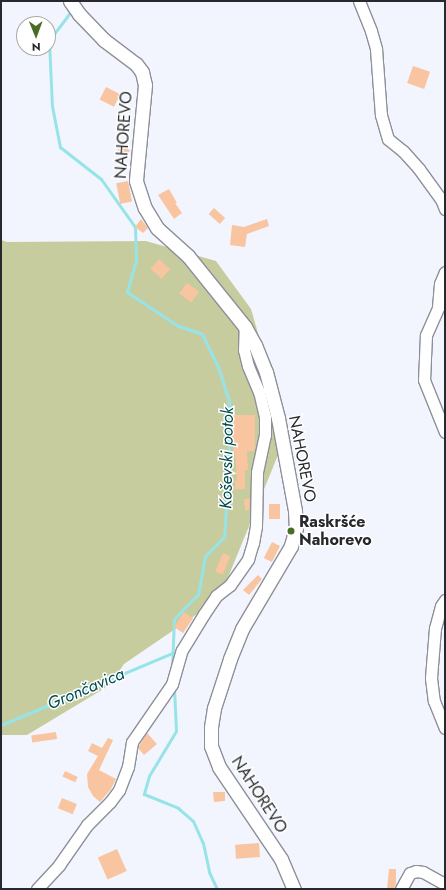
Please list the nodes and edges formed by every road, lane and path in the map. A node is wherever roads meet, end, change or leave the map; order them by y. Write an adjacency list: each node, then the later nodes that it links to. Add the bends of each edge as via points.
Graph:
1 (359, 1): 3 (street, via 376,50 381,115 388,138 420,169)
2 (73, 5): 5 (street, NAHOREVO, via 104,40 136,64 142,72 145,85 136,181 145,208 157,228 188,256)
3 (445, 209)
4 (445, 272): 6 (street, via 440,284 438,308 426,335 424,380)
5 (245, 327): 10 (street, via 244,350 265,417 265,435 257,472 256,526 248,559 230,585 216,596 188,639 182,650 174,680 132,742 128,767 119,790 88,824 59,865); 11 (street, NAHOREVO, via 266,372 294,503 296,528 288,552 242,629 232,653 214,708 211,746 219,767 281,859)
6 (445, 432)
7 (445, 600): 8 (street, via 435,628 431,678 434,701)
8 (445, 728)
9 (445, 884): 12 (street, via 416,871 410,873)
10 (37, 889)
11 (294, 889)
12 (401, 889)

